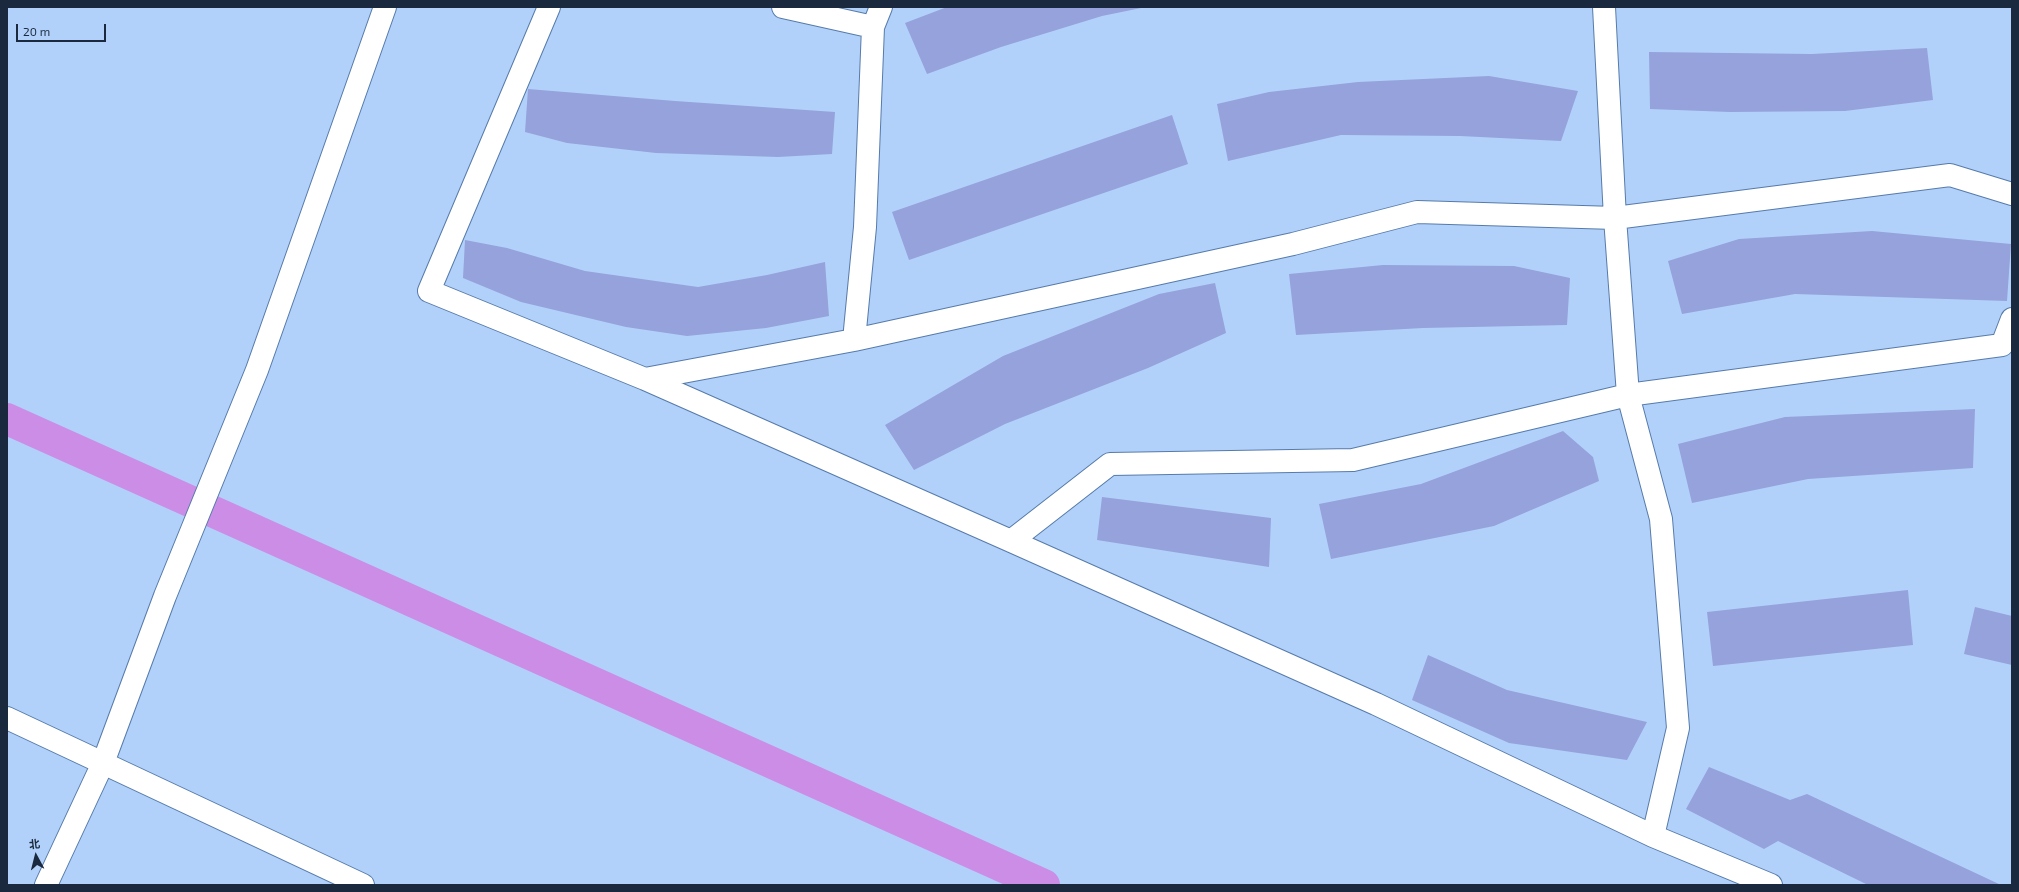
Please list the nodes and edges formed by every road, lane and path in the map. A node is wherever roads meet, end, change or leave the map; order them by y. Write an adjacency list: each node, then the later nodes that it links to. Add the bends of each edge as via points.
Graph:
1 (385, 7): 15 (street, via 257,370 164,596)
2 (549, 7): 11 (street, via 429,291)
3 (783, 7): 6 (street)
4 (881, 7): 6 (street)
5 (1604, 7): 8 (street)
6 (873, 27): 10 (street, via 865,227)
7 (2012, 194): 8 (street, via 1950,175)
8 (1614, 218): 10 (street, via 1417,212 1293,244); 12 (street)
9 (2012, 319): 12 (street, via 2002,345)
10 (854, 340): 11 (street)
11 (645, 380): 13 (street)
12 (1628, 395): 13 (street, via 1353,460 1110,464); 16 (street, via 1661,519 1678,728)
13 (1011, 541): 16 (street, via 1376,704)
14 (7, 718): 15 (street)
15 (103, 763): 17 (street); 18 (street)
16 (1653, 836): 19 (street)
17 (46, 885)
18 (363, 885)
19 (1771, 885)

